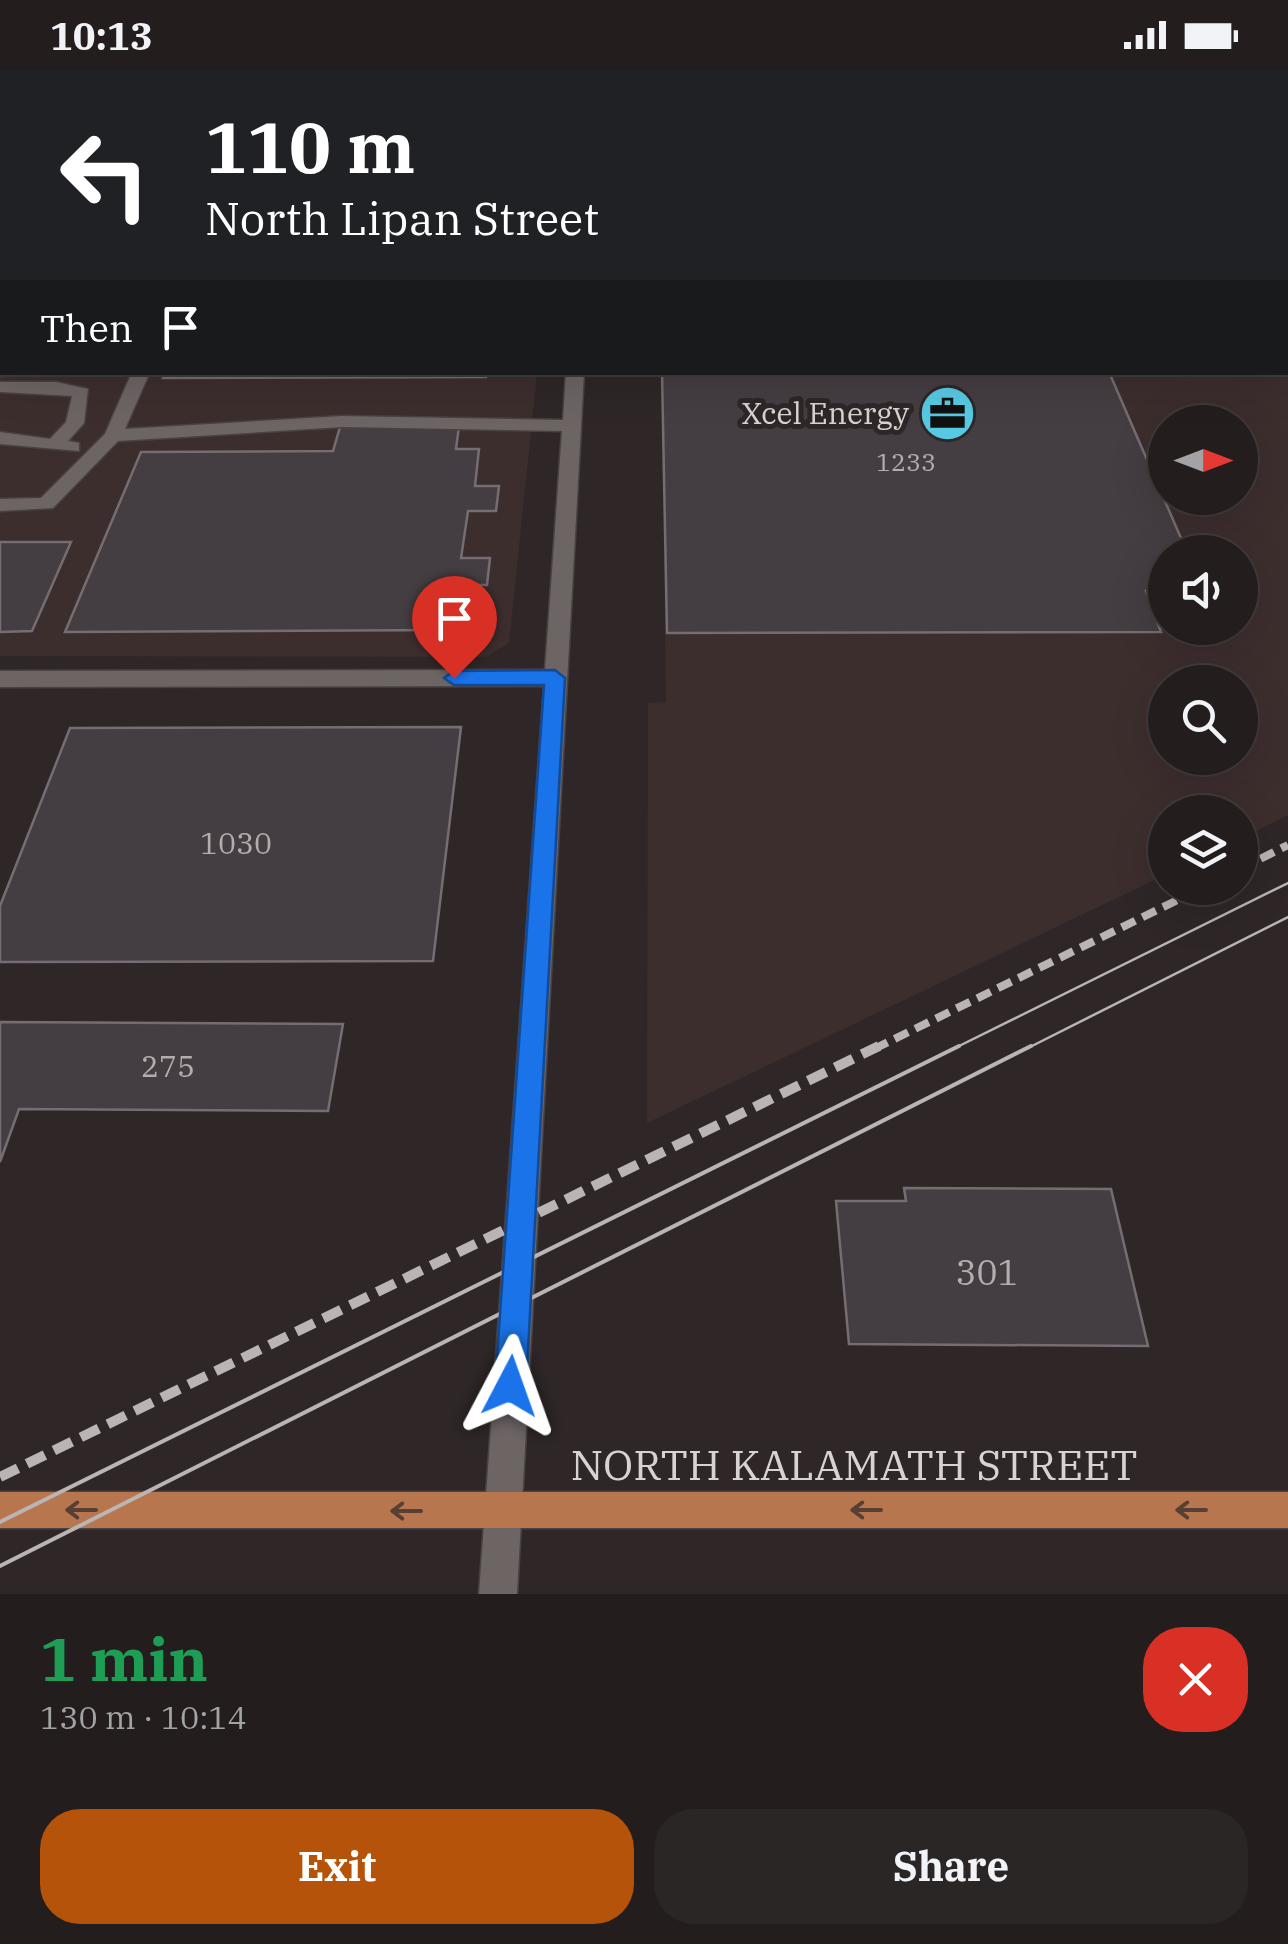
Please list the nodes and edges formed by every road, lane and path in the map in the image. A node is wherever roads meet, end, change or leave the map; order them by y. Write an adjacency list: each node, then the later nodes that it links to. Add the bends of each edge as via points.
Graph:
1 (139, 375): 5 (street)
2 (575, 375): 4 (street)
3 (0, 388): 7 (street, via 82,393 75,423)
4 (572, 426): 5 (street, via 338,419); 10 (street)
5 (113, 436): 8 (street)
6 (0, 438): 7 (street)
7 (56, 444): 8 (street)
8 (96, 453): 9 (street, via 46,504)
9 (0, 505)
10 (555, 678): 11 (street); 13 (street)
11 (0, 679)
12 (0, 1510): 13 (main road, NORTH KALAMATH STREET, one-way to 12)
13 (504, 1510): 14 (main road, NORTH KALAMATH STREET, one-way to 13); 15 (street)
14 (1288, 1510)
15 (498, 1594)

